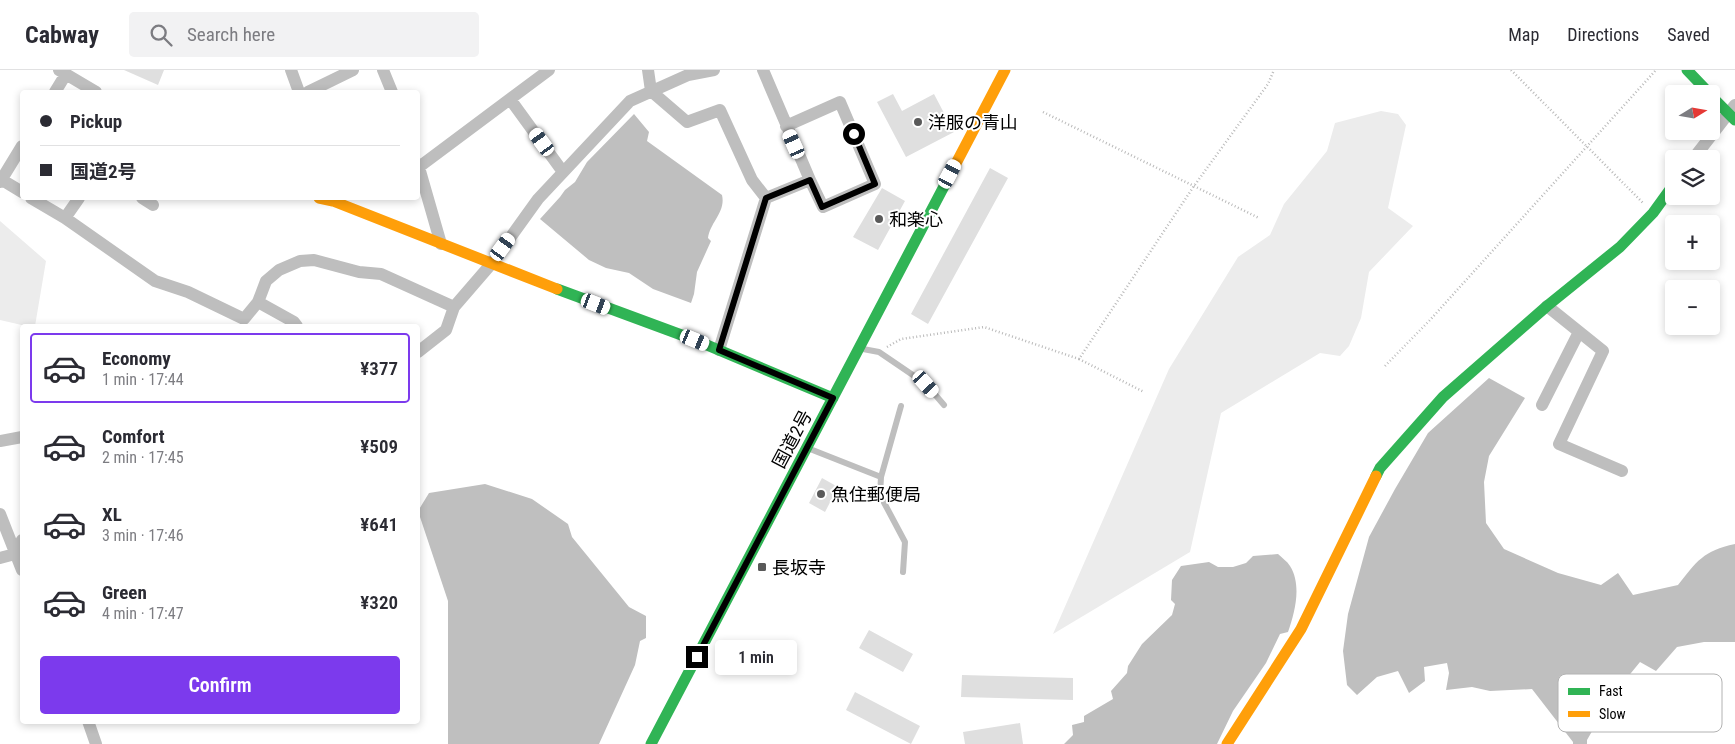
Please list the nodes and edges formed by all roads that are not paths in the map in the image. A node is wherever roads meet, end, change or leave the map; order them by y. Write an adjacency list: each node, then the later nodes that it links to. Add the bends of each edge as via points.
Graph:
1 (291, 70): 14 (street)
2 (353, 70): 15 (street)
3 (384, 70): 16 (street)
4 (549, 70): 18 (street)
5 (648, 70): 17 (street)
6 (714, 70): 17 (street, via 688,75)
7 (762, 70): 21 (street)
8 (1005, 70): 45 (main road, 国道2号)
9 (1687, 70): 11 (main road)
10 (62, 72): 12 (street); 13 (street)
11 (1701, 85)
12 (56, 90)
13 (93, 90)
14 (298, 90)
15 (312, 90)
16 (391, 90)
17 (651, 91): 26 (street, via 630,101); 31 (street, via 687,122 720,110 752,180)
18 (510, 99): 24 (street); 26 (street)
19 (1720, 103): 20 (main road)
20 (1733, 113): 23 (street)
21 (786, 126): 27 (street); 27 (street, via 840,102 875,184 822,207)
22 (20, 149): 28 (street)
23 (1701, 150)
24 (420, 164)
25 (420, 172): 38 (street)
26 (563, 172): 39 (street, via 538,199)
27 (810, 180): 31 (street)
28 (1, 181): 29 (street)
29 (20, 191)
30 (1665, 196): 41 (main road, via 1620,247)
31 (766, 198): 47 (street)
32 (34, 200): 37 (street)
33 (78, 200): 37 (street)
34 (145, 200): 36 (street)
35 (334, 200): 38 (main road)
36 (153, 205)
37 (65, 218): 40 (street, via 155,281 188,292 244,319)
38 (441, 244): 39 (main road)
39 (492, 263): 42 (street); 47 (main road)
40 (258, 302): 42 (street, via 266,281 279,270 300,261 314,260 359,272 381,274); 43 (street)
41 (1547, 306): 44 (street); 66 (main road, via 1443,397 1380,468 1301,629)
42 (454, 308): 46 (street, via 446,330)
43 (296, 324)
44 (1579, 332): 50 (street); 55 (street, via 1604,351 1559,444)
45 (859, 349): 48 (main road, 国道2号); 49 (lane, via 880,352 926,384)
46 (420, 350)
47 (719, 350): 48 (main road)
48 (833, 398): 54 (main road, 国道2号)
49 (944, 405)
50 (1542, 405)
51 (901, 406): 56 (lane)
52 (20, 437): 53 (street)
53 (0, 441)
54 (806, 448): 56 (lane); 65 (main road, 国道2号)
55 (1622, 471)
56 (881, 477): 62 (lane, via 880,495 905,542)
57 (0, 514): 59 (street)
58 (20, 544): 59 (street)
59 (15, 554): 60 (street); 61 (street)
60 (0, 558)
61 (20, 565)
62 (903, 572)
63 (89, 724): 64 (street)
64 (96, 744)
65 (651, 744)
66 (1227, 744)

